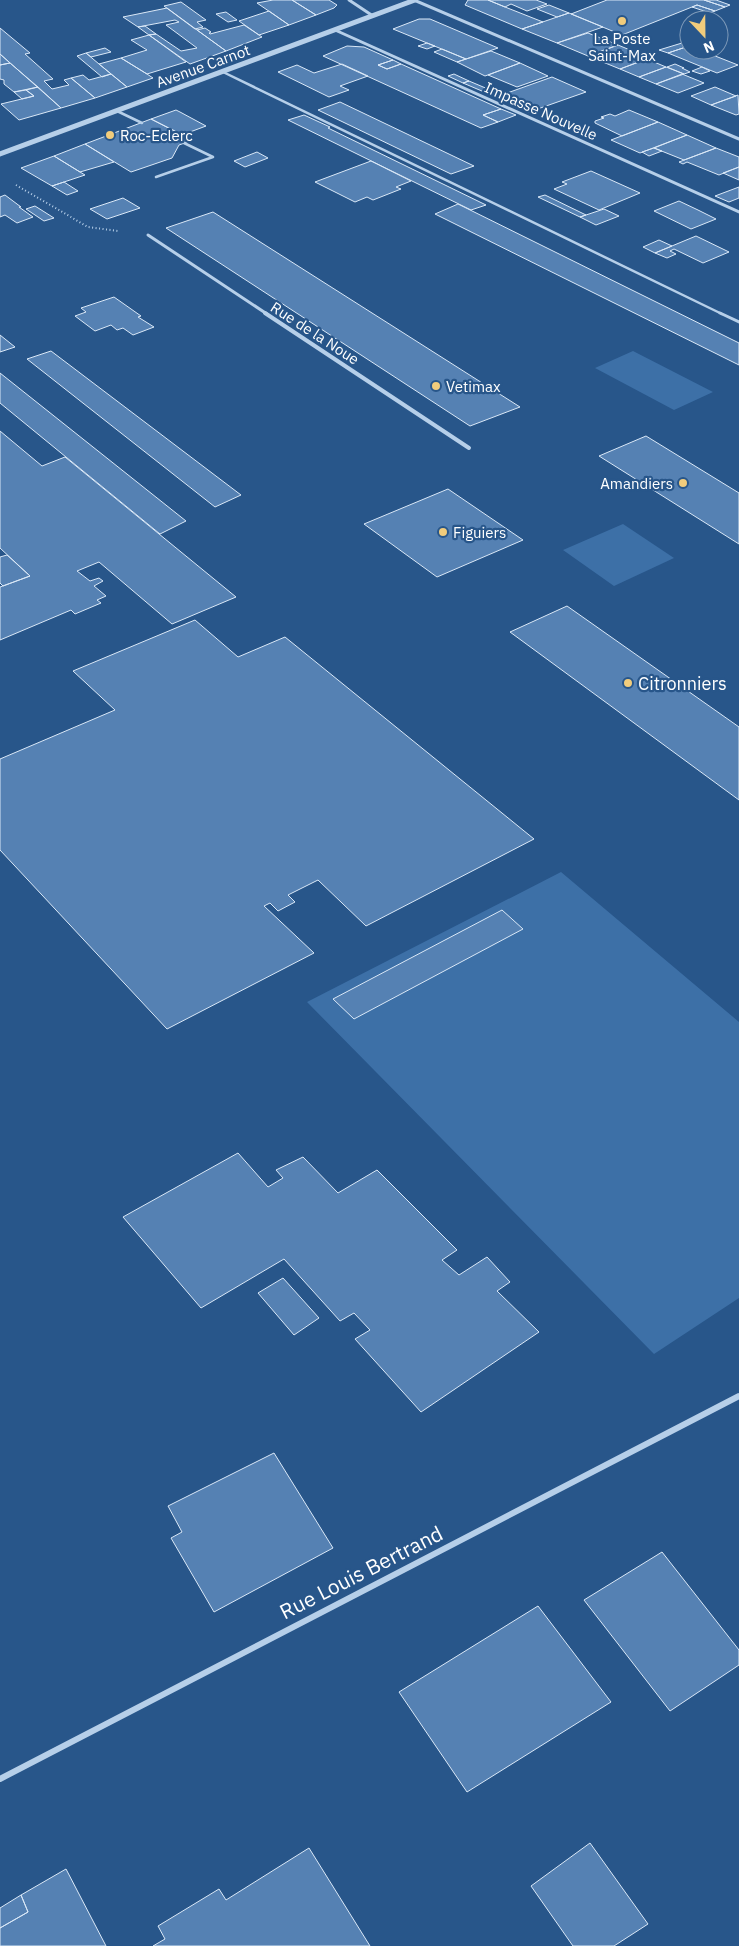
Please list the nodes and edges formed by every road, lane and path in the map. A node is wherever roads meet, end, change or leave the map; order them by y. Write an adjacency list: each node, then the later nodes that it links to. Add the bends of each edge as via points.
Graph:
1 (349, 0): 3 (street)
2 (414, 0): 3 (street, Avenue Carnot); 8 (street)
3 (373, 16): 4 (street, Avenue Carnot)
4 (335, 30): 5 (street, Avenue Carnot); 13 (street, Impasse Nouvelle)
5 (223, 72): 6 (street, Avenue Carnot); 15 (lane)
6 (117, 111): 7 (lane); 10 (street, Avenue Carnot)
7 (142, 123)
8 (739, 139)
9 (184, 143): 11 (lane, via 213,157)
10 (0, 154)
11 (156, 177)
12 (16, 185): 14 (path, via 88,227)
13 (739, 212)
14 (148, 235): 16 (street, Rue de la Noue)
15 (739, 322)
16 (469, 448)
17 (739, 1396): 18 (street, Rue Louis Bertrand)
18 (0, 1779)

